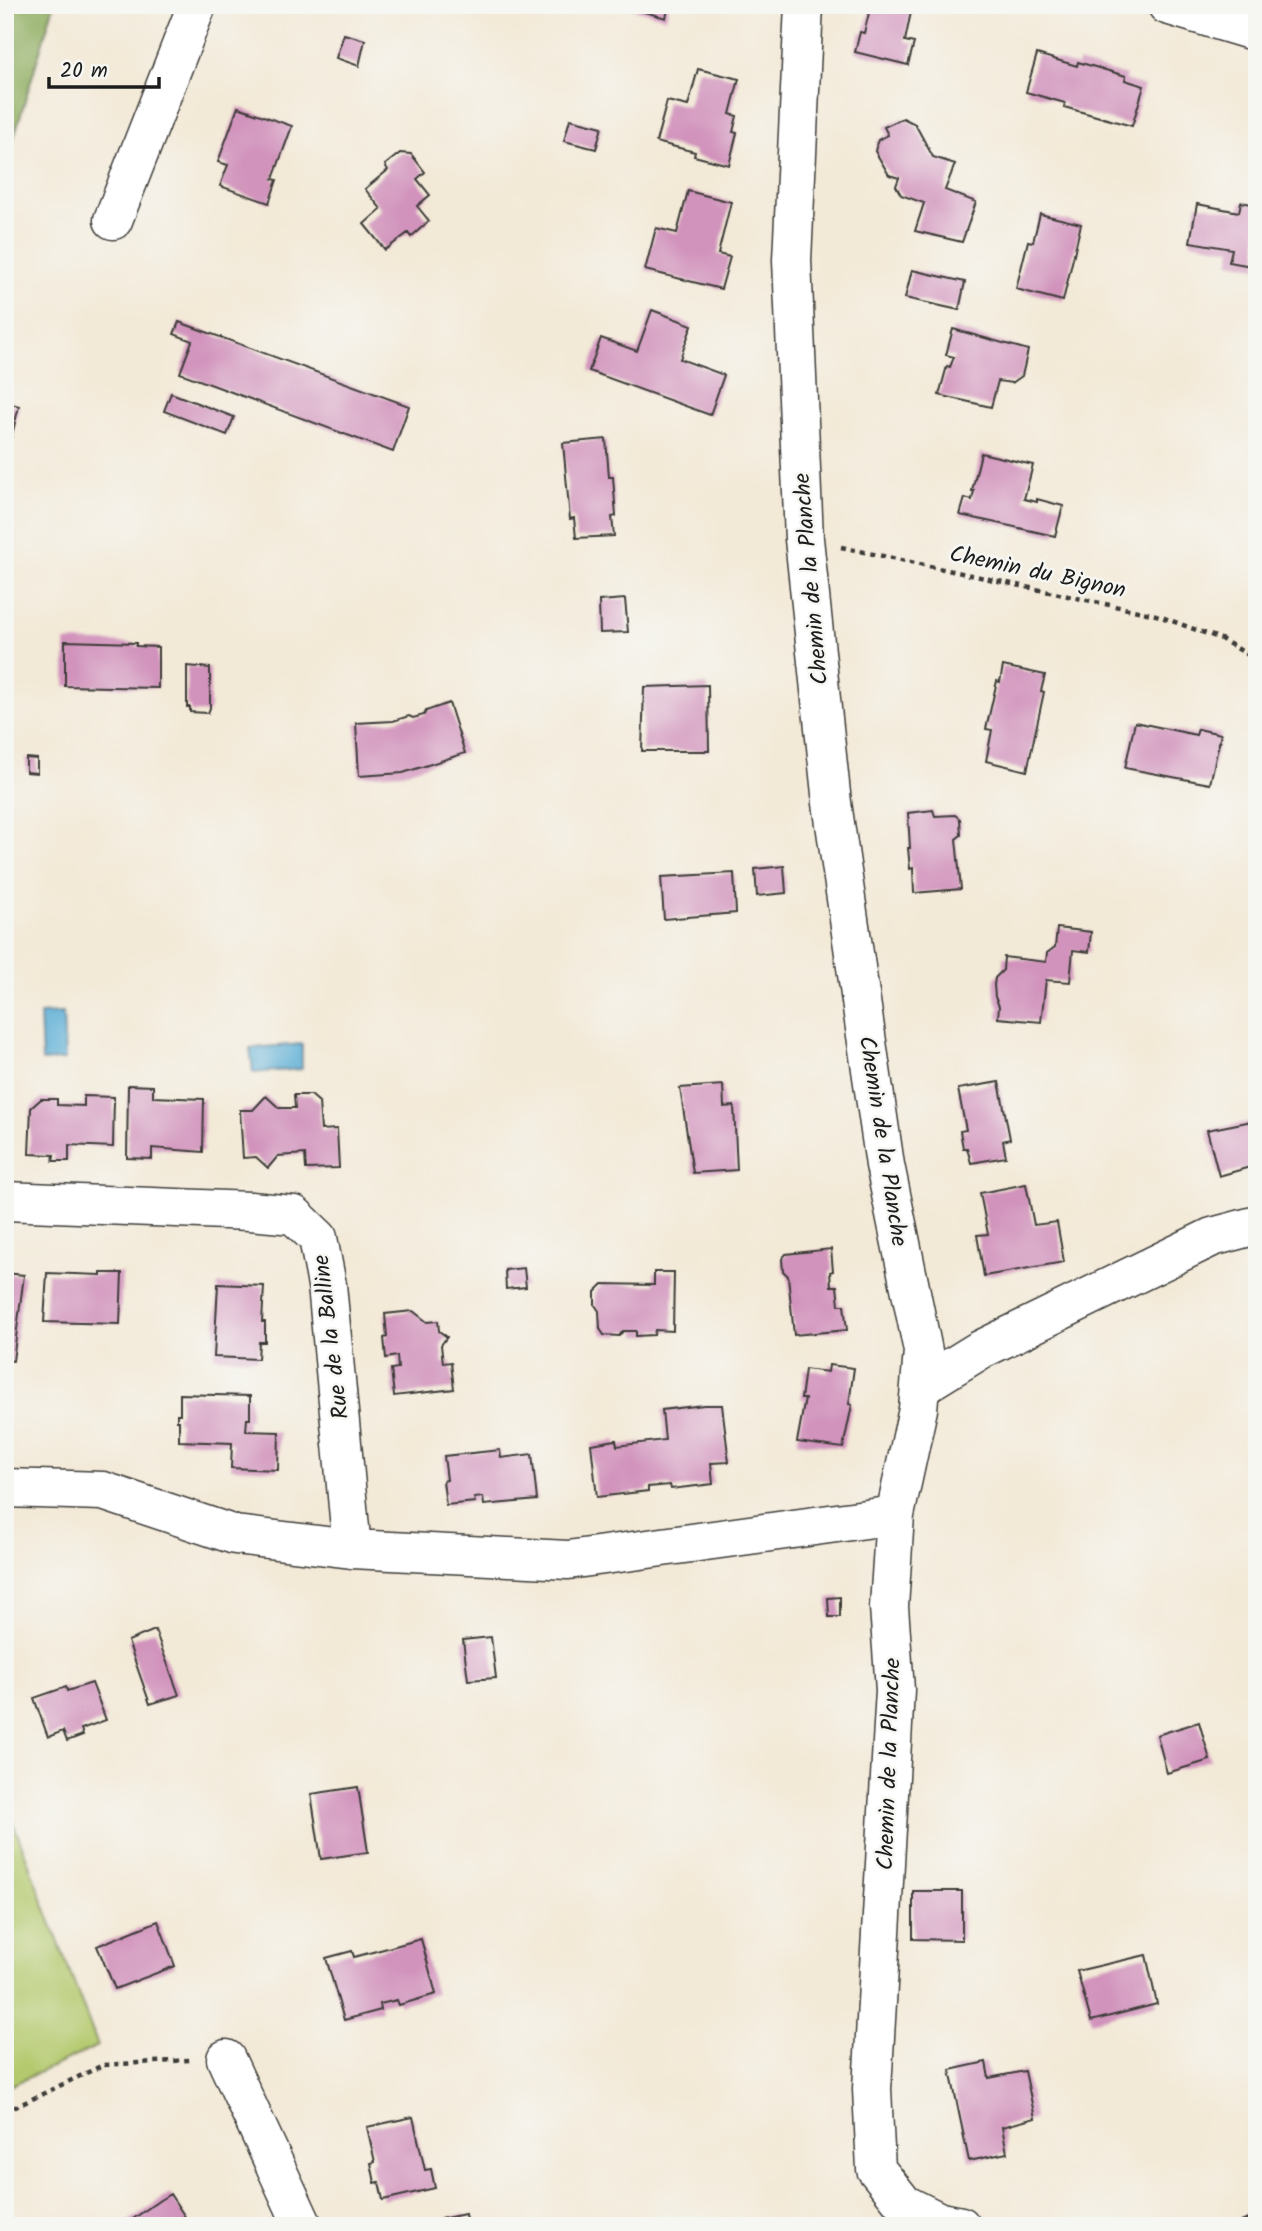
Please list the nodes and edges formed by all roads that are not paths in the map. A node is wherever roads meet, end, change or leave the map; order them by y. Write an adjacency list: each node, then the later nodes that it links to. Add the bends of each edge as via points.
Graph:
1 (197, 5): 5 (street)
2 (804, 5): 8 (street, Chemin de la Planche, via 792,260 804,539 832,803 883,1152 923,1351)
3 (1167, 5): 4 (street)
4 (1257, 33)
5 (113, 220)
6 (5, 1201): 11 (street, Rue de la Balline, via 294,1215 318,1238 327,1285)
7 (1257, 1224): 8 (street, via 1212,1237 980,1350)
8 (920, 1387): 10 (street, Chemin de la Planche)
9 (5, 1488): 11 (street, via 103,1491 235,1535)
10 (895, 1515): 11 (street, via 568,1560); 14 (street, Chemin de la Planche, via 889,1607 894,1690 872,2089 876,2169 904,2204 940,2222)
11 (352, 1549)
12 (226, 2059): 13 (street)
13 (303, 2226)
14 (961, 2226)

